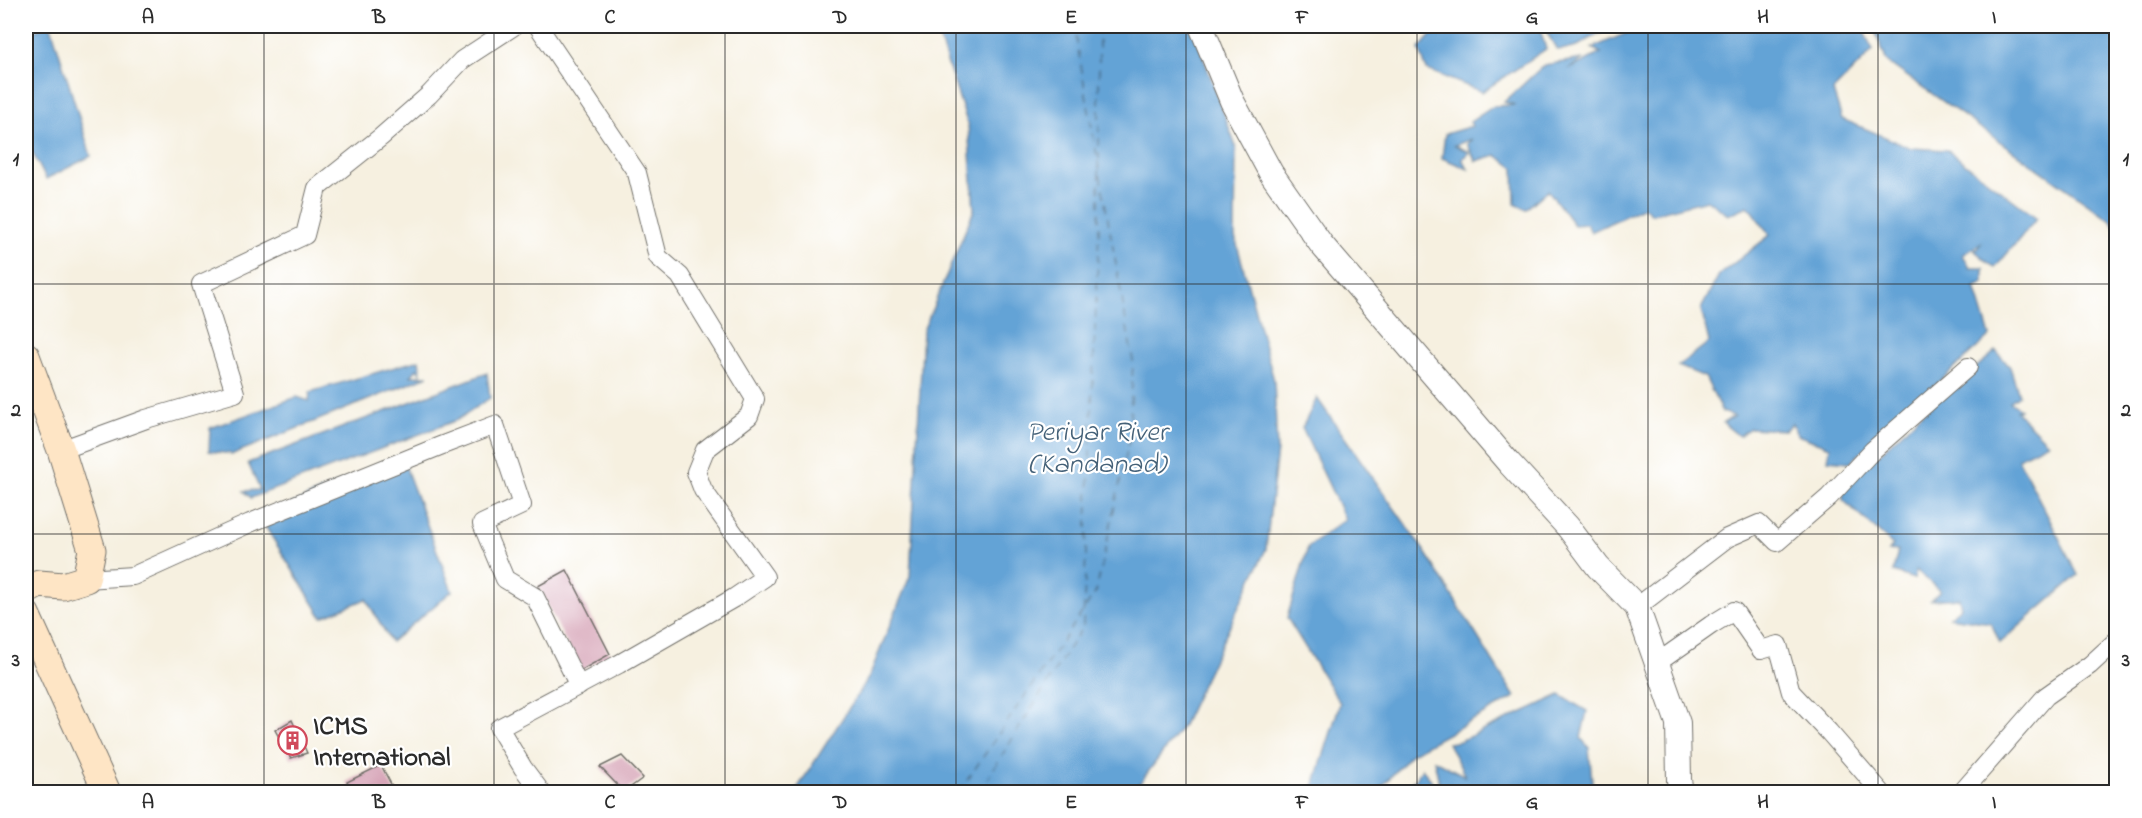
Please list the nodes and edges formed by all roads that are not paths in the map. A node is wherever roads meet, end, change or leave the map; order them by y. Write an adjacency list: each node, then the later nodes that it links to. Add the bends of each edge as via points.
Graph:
1 (514, 26): 6 (street, via 462,60 429,95 317,188 305,235 201,284 235,393)
2 (538, 26): 13 (street, via 637,173 658,256 680,276 755,399 749,417 705,450 696,471 703,490 765,577)
3 (1201, 26): 9 (street, via 1232,101 1271,173 1321,244 1521,477 1568,526 1598,567)
4 (26, 356): 6 (main road)
5 (1968, 367): 9 (street, via 1872,450 1830,497 1778,542 1759,524 1727,538)
6 (61, 450): 7 (main road, via 92,550)
7 (86, 579): 8 (main road, via 63,586 39,584); 13 (street, via 133,576 250,523 495,425 522,505 482,524 505,579 535,597)
8 (26, 591)
9 (1637, 607): 12 (street)
10 (26, 614): 14 (main road)
11 (2116, 641): 18 (street, via 2046,696)
12 (1657, 663): 16 (street, via 1678,723); 17 (street, via 1734,611 1761,650 1778,645 1791,692)
13 (579, 686): 15 (street, via 499,728)
14 (107, 792)
15 (541, 792)
16 (1681, 792)
17 (1881, 792)
18 (1962, 792)

